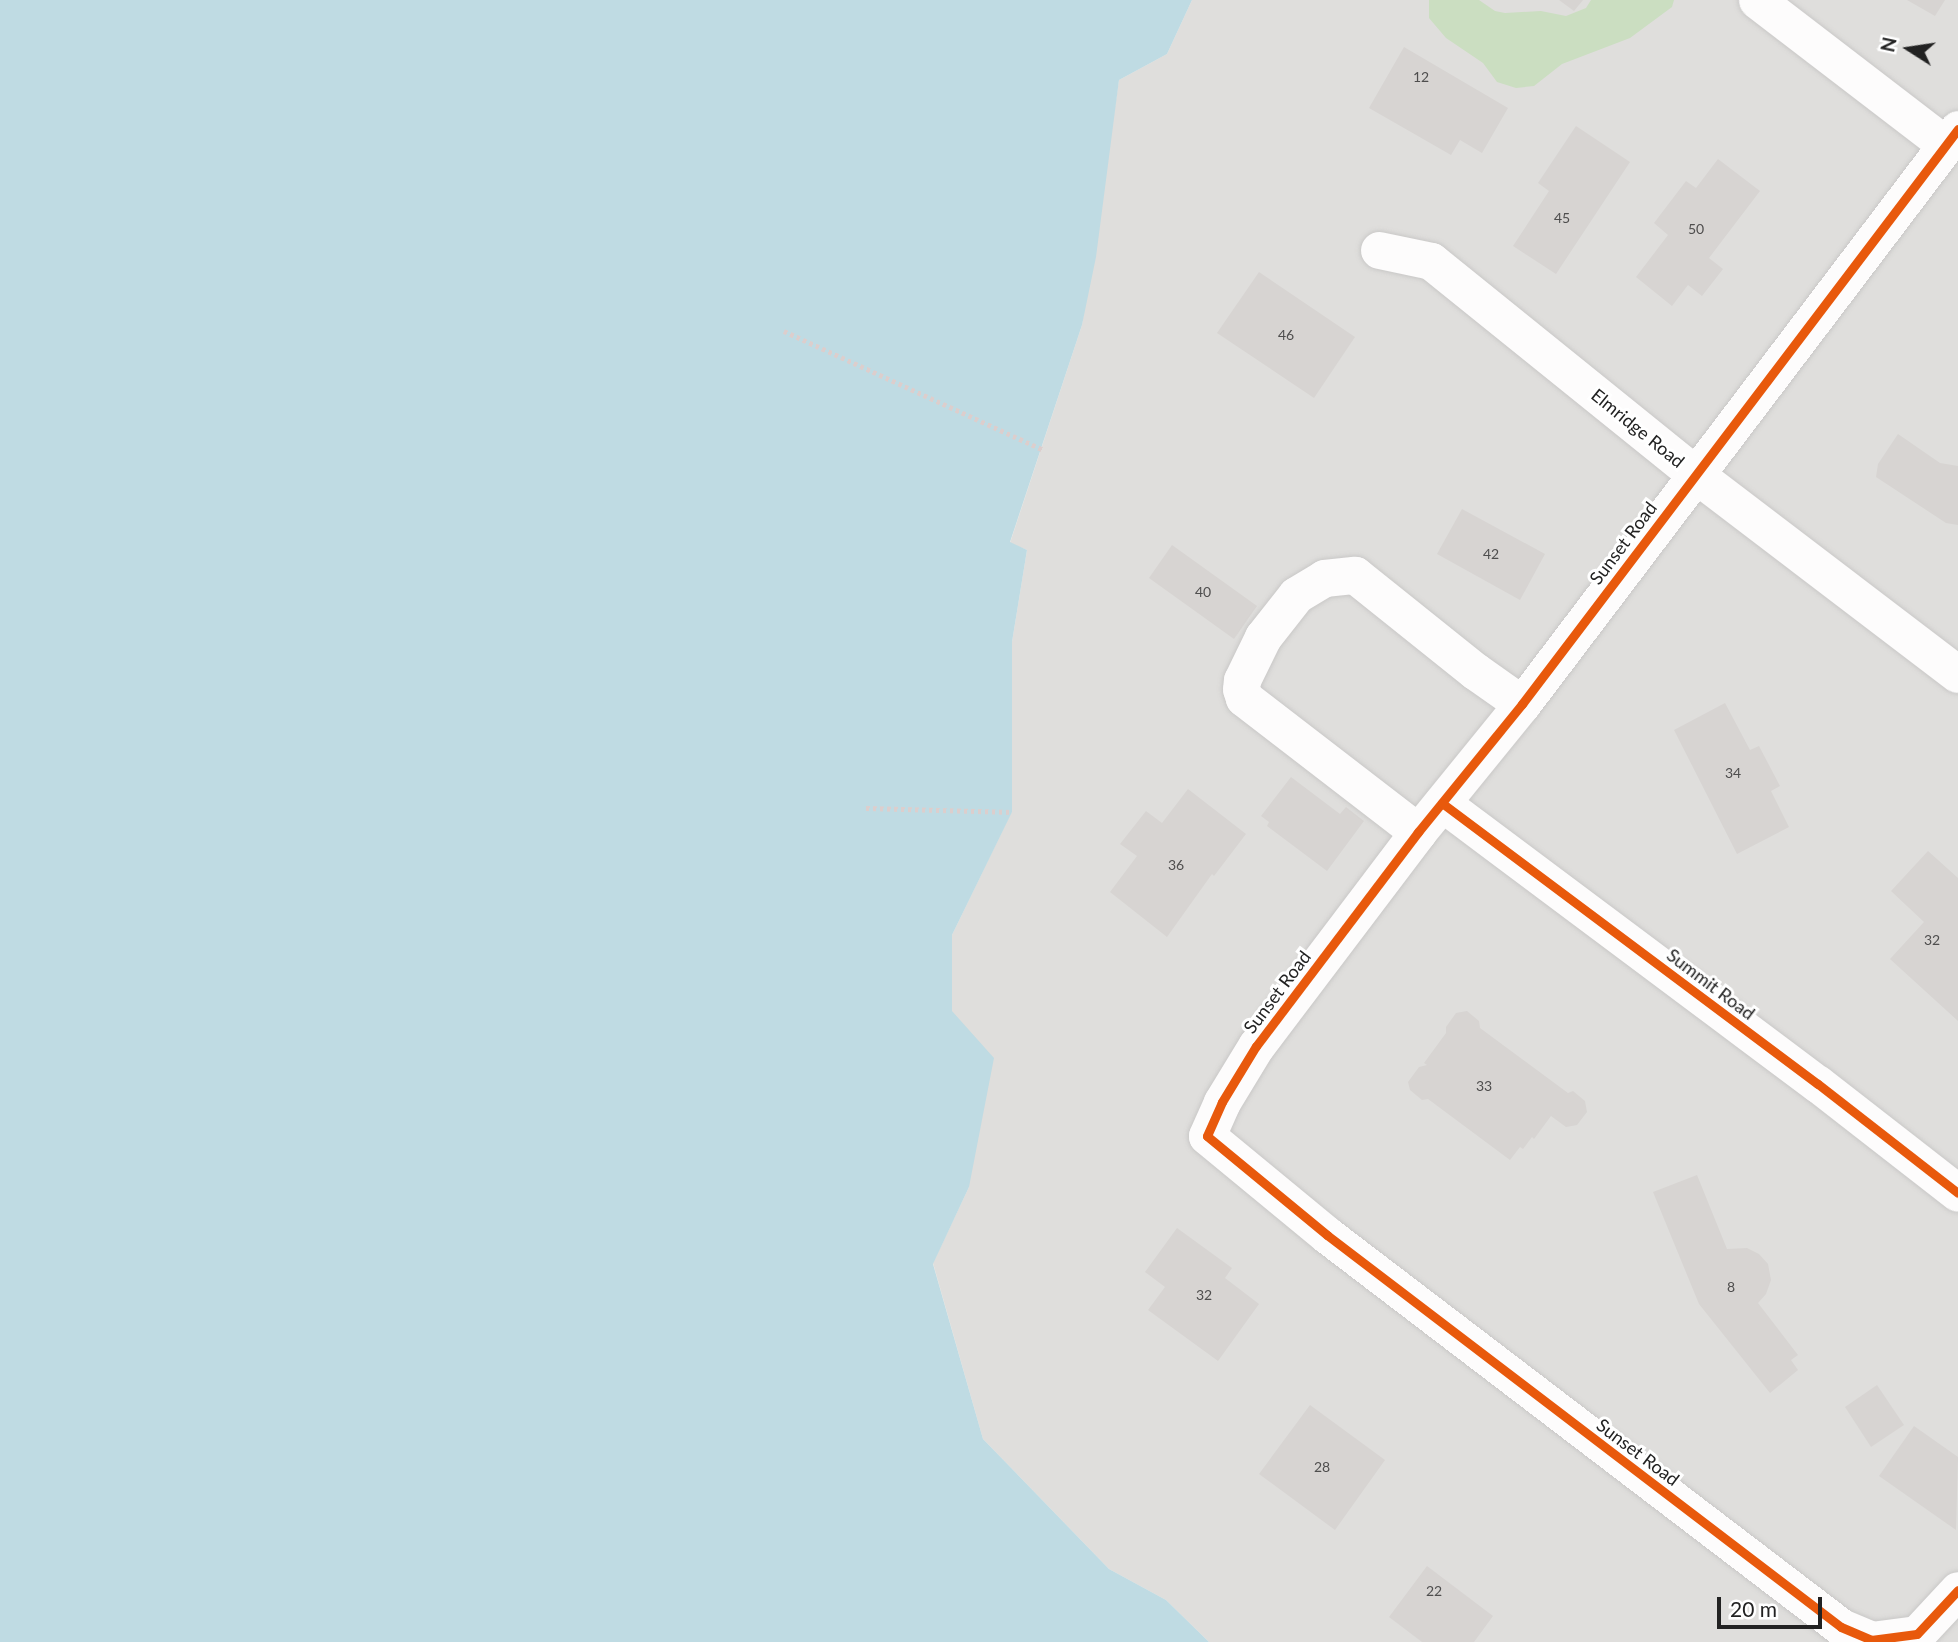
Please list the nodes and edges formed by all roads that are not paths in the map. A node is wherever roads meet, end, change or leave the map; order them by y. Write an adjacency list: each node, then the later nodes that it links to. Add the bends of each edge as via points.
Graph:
1 (1757, 0): 2 (street)
2 (1952, 137): 4 (street, Sunset Road)
3 (1379, 250): 4 (street, Elmridge Road, via 1431,261)
4 (1695, 474): 5 (street, Elmridge Road); 6 (street, Sunset Road)
5 (1958, 674)
6 (1522, 704): 7 (street, Sunset Road); 8 (street, via 1355,575 1324,578 1296,595 1263,637 1242,680 1244,698)
7 (1442, 803): 8 (street, Sunset Road); 9 (street, Summit Road)
8 (1418, 832): 10 (street, Sunset Road, via 1256,1045 1207,1136 1327,1235 1842,1627 1871,1640 1917,1634)
9 (1958, 1193)
10 (1958, 1590)

